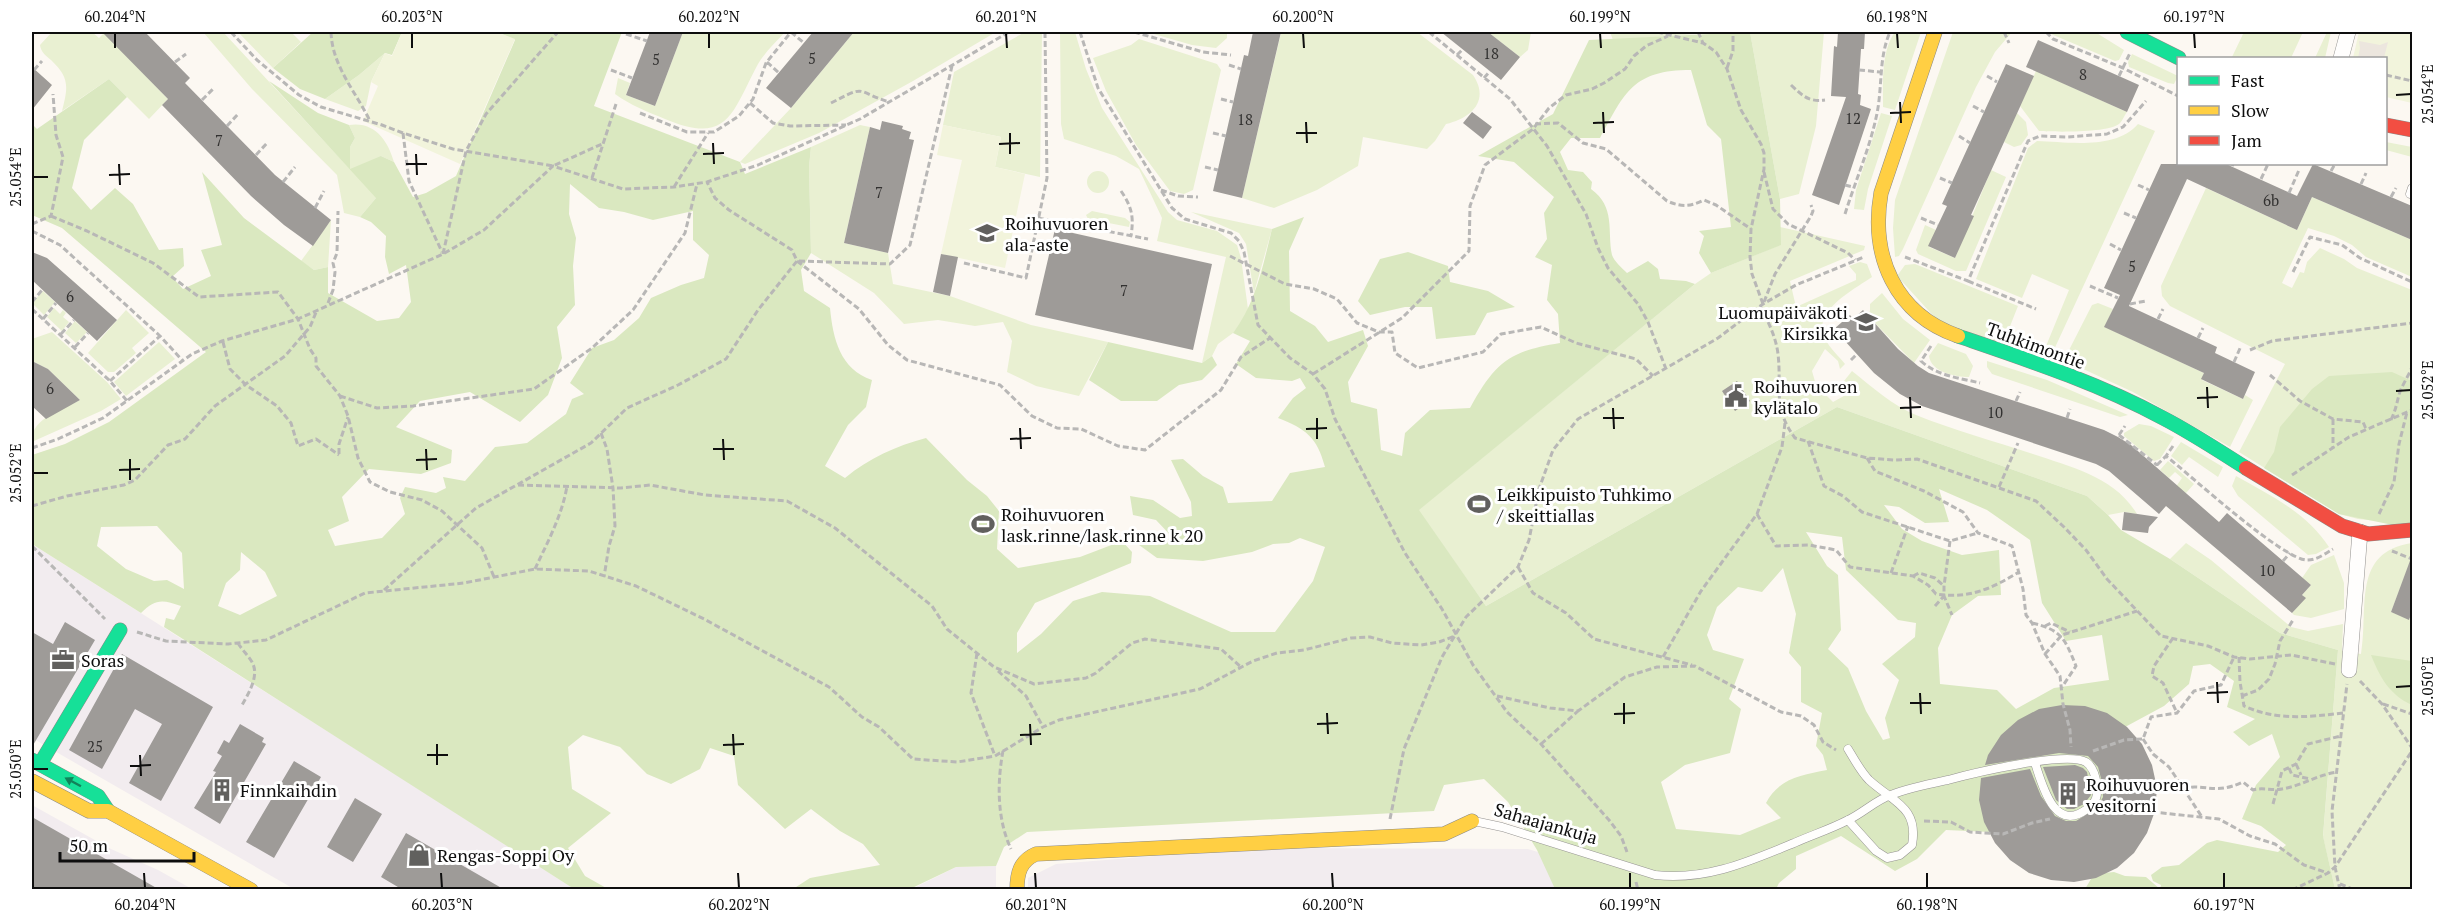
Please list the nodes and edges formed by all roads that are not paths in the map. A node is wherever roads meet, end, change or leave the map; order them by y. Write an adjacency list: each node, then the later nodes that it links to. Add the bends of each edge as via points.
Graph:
1 (1935, 32): 9 (street, Tuhkimontie, via 1876,217 1879,250 1887,272 1906,302 1941,330 2050,368 2164,418 2342,526)
2 (2127, 32): 4 (street)
3 (2348, 32): 5 (street)
4 (2177, 57)
5 (2341, 57)
6 (2387, 125): 7 (street)
7 (2412, 130)
8 (2412, 530): 9 (street, Tuhkimontie)
9 (2364, 533): 11 (street)
10 (120, 630): 13 (street)
11 (2349, 670)
12 (1848, 749): 16 (lane, via 1869,779)
13 (36, 762): 17 (street, one-way to 13, via 98,796)
14 (2035, 763): 14 (lane, Sahaajankuja, via 2049,803 2058,811 2082,813 2093,805 2098,794 2095,774 2086,763 2067,758); 16 (lane, Sahaajankuja)
15 (32, 781): 17 (street, via 89,811)
16 (1890, 795): 18 (lane, Sahaajankuja); 18 (lane, via 1908,813 1915,829 1912,845 1900,855 1887,858 1876,851)
17 (108, 811): 20 (street)
18 (1848, 820): 19 (lane, Sahaajankuja, via 1751,861 1715,872 1675,877)
19 (1472, 821): 21 (street, Sahaajankuja, via 1444,834 1036,854 1021,865)
20 (251, 890)
21 (1017, 890)

